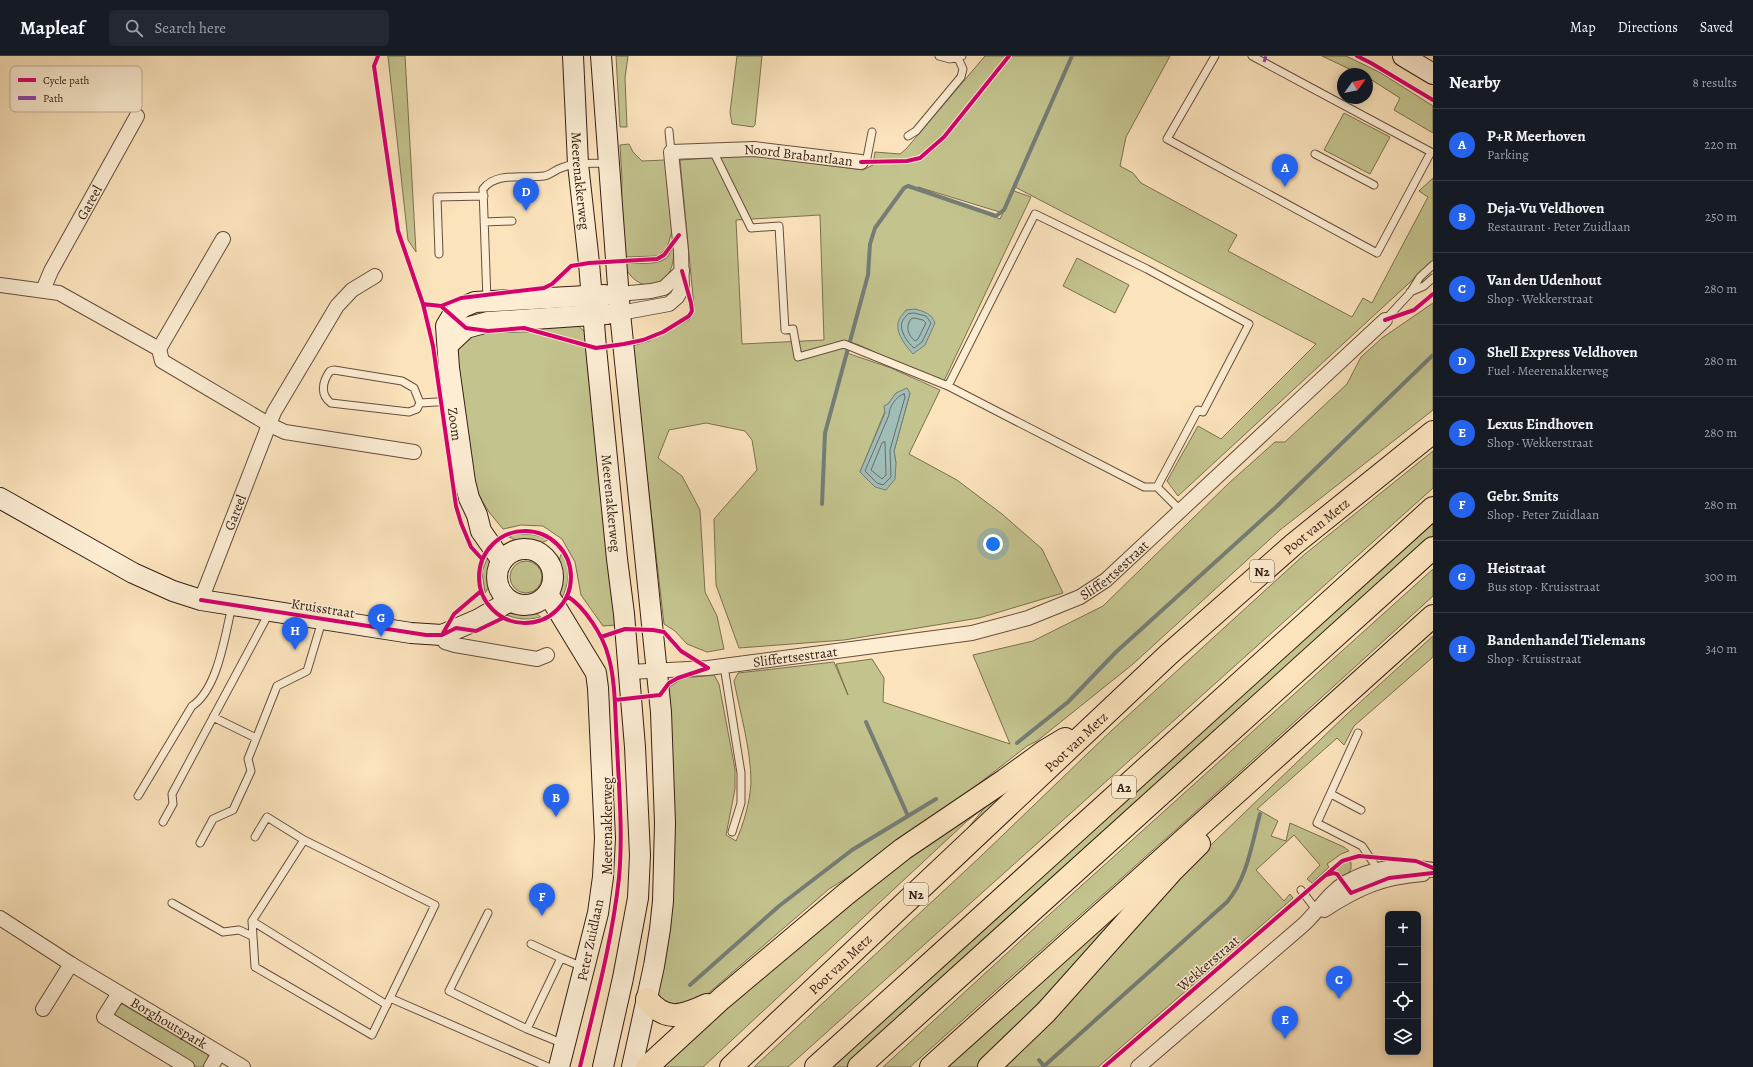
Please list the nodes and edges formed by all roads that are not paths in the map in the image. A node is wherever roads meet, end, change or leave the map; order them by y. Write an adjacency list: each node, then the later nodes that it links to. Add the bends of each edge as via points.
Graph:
1 (573, 56): 19 (main road, Meerenakkerweg)
2 (601, 56): 18 (main road, Meerenakkerweg)
3 (939, 56): 7 (lane, via 950,59)
4 (1215, 56): 15 (lane, via 1167,140 1377,253)
5 (1252, 56): 15 (lane)
6 (1403, 56): 8 (main road)
7 (960, 57): 12 (lane, via 963,69 961,77 916,131)
8 (1433, 74)
9 (137, 116): 32 (street, Gareel)
10 (669, 131): 14 (lane)
11 (872, 132): 17 (lane, via 867,158)
12 (908, 136)
13 (713, 151): 14 (street, Noord Brabantlaan); 17 (street, Noord Brabantlaan, via 754,149); 39 (lane, via 751,228 779,226 786,330 793,329 798,357 844,344)
14 (671, 152): 34 (street, via 682,288 669,304)
15 (1432, 153)
16 (1315, 154): 21 (lane)
17 (861, 162)
18 (610, 163): 19 (lane); 34 (main road, Meerenakkerweg)
19 (578, 164): 20 (lane, via 561,168 546,176); 35 (main road, Meerenakkerweg)
20 (524, 178): 22 (lane); 23 (lane, via 499,178 488,182 483,188)
21 (1374, 185)
22 (525, 190)
23 (484, 196): 25 (lane); 27 (lane, via 437,197)
24 (512, 221): 25 (lane)
25 (484, 222): 36 (lane)
26 (223, 239): 38 (street)
27 (439, 254)
28 (1433, 265): 33 (lane, via 1420,277)
29 (375, 276): 42 (street, Gareel, via 352,290 337,306 274,412)
30 (1433, 278): 33 (lane, via 1424,286)
31 (0, 285): 32 (street)
32 (42, 290): 38 (street, via 59,293)
33 (1410, 292): 37 (lane)
34 (620, 303): 35 (main road, Zoom); 61 (main road, Meerenakkerweg)
35 (592, 305): 36 (main road, Zoom); 62 (main road, Meerenakkerweg)
36 (488, 311): 40 (main road, Zoom, via 475,302 452,316 446,326)
37 (1385, 320): 48 (street, Sliffertsestraat)
38 (159, 349): 42 (street, via 162,360)
39 (948, 386): 45 (lane, via 1144,487); 45 (lane, via 1035,214 1147,268 1249,324 1203,412 1198,410)
40 (453, 401): 41 (lane); 50 (main road, Zoom, via 469,498 481,530)
41 (420, 403): 41 (lane, via 414,388 402,381 334,370 326,376 323,393 331,403 409,412 417,409)
42 (270, 425): 44 (street, via 285,432); 53 (street, Gareel)
43 (1433, 432): 64 (highway, Poot van Metz / N2, via 1294,544)
44 (414, 452)
45 (1157, 487): 48 (lane)
46 (0, 498): 53 (main road, Kruisstraat, via 133,573)
47 (1433, 508): 106 (highway, A2)
48 (1181, 511): 60 (street, Sliffertsestraat, via 1106,580 1080,597 1028,618 972,633)
49 (1433, 548): 107 (highway, A2)
50 (508, 556): 51 (main road, via 497,573); 52 (main road, via 523,549 532,550 547,560 552,568 552,586)
51 (504, 594): 52 (main road, via 519,605 529,606); 58 (main road, via 486,601)
52 (543, 598): 88 (main road, Peter Zuidlaan, via 581,648 596,673 598,688 605,838 598,913)
53 (201, 600): 54 (main road, Kruisstraat)
54 (232, 605): 55 (main road, Kruisstraat); 69 (lane, via 214,676 199,702 192,706)
55 (270, 611): 57 (main road, Kruisstraat); 63 (lane)
56 (1433, 616): 67 (highway)
57 (322, 619): 58 (main road, Kruisstraat, via 411,633); 66 (lane, via 307,671 277,686)
58 (449, 632): 59 (street, via 445,642 455,645 537,659)
59 (547, 655)
60 (724, 666): 61 (street, Sliffertsestraat); 72 (lane, via 741,773 741,803)
61 (657, 670): 62 (street, Sliffertsestraat); 91 (main road, Meerenakkerweg, via 665,831 660,929)
62 (629, 672): 102 (main road, Meerenakkerweg, via 640,855 638,898)
63 (213, 717): 66 (lane); 71 (lane, via 172,794 173,804)
64 (1099, 719): 90 (highway, N2, via 1045,751 902,849); 105 (highway, Poot van Metz / N2)
65 (1358, 733): 68 (lane)
66 (256, 738): 75 (lane, via 248,758 251,771 233,810 213,819)
67 (1238, 791): 108 (highway); 109 (highway, via 1218,826 1167,877 1046,1012)
68 (1331, 794): 70 (lane); 77 (lane, via 1317,823 1362,846)
69 (138, 796)
70 (1361, 810)
71 (163, 822)
72 (732, 832)
73 (256, 837): 74 (lane, via 267,818)
74 (304, 840): 83 (lane); 92 (lane, via 435,905)
75 (200, 843)
76 (1433, 872): 77 (street)
77 (1381, 875): 81 (street)
78 (1301, 890): 81 (lane)
79 (172, 903): 84 (lane, via 223,932 239,930)
80 (488, 913): 94 (lane, via 449,991)
81 (1316, 914): 110 (street)
82 (0, 918): 87 (street, Borghoutspark)
83 (252, 921): 84 (lane); 92 (lane)
84 (252, 936): 92 (lane, via 255,967 372,1035)
85 (531, 944): 86 (lane)
86 (561, 958): 88 (lane); 94 (lane)
87 (71, 964): 89 (street, Borghoutspark); 93 (street)
88 (585, 968): 95 (main road, Peter Zuidlaan)
89 (119, 993): 96 (street, Borghoutspark); 97 (street, Borghoutspark, via 104,1017)
90 (721, 999): 91 (highway, N2, via 688,1014 676,1016 658,1010); 104 (highway, N2)
91 (647, 1000): 103 (main road, Meerenakkerweg)
92 (389, 1001): 100 (lane)
93 (43, 1009)
94 (527, 1028): 95 (lane)
95 (565, 1044): 101 (main road, Peter Zuidlaan)
96 (219, 1053): 98 (street, Borghoutspark); 99 (street, Borghoutspark)
97 (187, 1067)
98 (211, 1067)
99 (243, 1067)
100 (548, 1067)
101 (559, 1067)
102 (603, 1067)
103 (632, 1067)
104 (647, 1067)
105 (731, 1067)
106 (816, 1067)
107 (859, 1067)
108 (931, 1067)
109 (989, 1067)
110 (1138, 1067)

